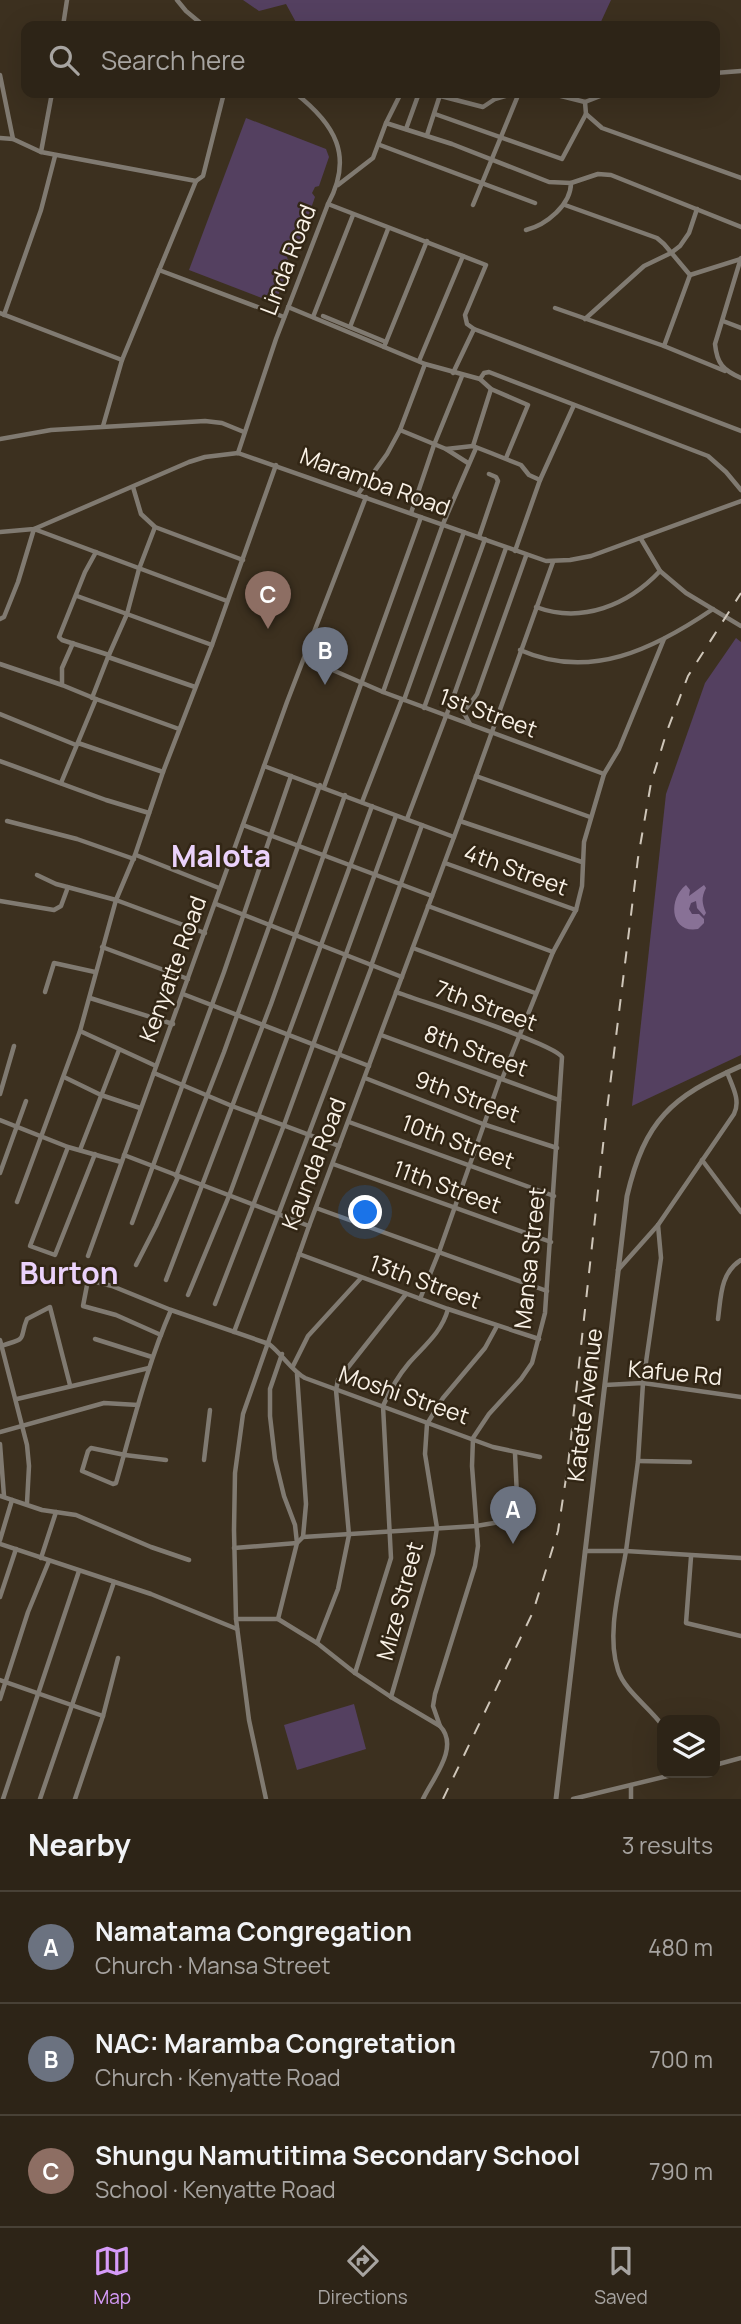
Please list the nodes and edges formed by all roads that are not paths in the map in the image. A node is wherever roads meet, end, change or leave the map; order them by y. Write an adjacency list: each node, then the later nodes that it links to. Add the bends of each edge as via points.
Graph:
1 (68, 0): 3 (street)
2 (177, 0): 4 (street)
3 (64, 21)
4 (198, 21)
5 (741, 71): 6 (street)
6 (720, 73)
7 (0, 75): 27 (street)
8 (51, 98): 29 (street)
9 (223, 98): 33 (street, via 206,167)
10 (300, 98): 36 (street, Linda Road, via 320,116 334,140 341,161)
11 (398, 98): 22 (street)
12 (417, 98): 23 (street)
13 (439, 98): 20 (street)
14 (451, 98): 15 (street, via 483,107)
15 (499, 98)
16 (515, 98): 26 (street)
17 (569, 98): 19 (street)
18 (595, 98): 19 (street)
19 (585, 102): 21 (street)
20 (435, 114): 24 (street); 26 (street)
21 (586, 114): 26 (street, via 562,159); 32 (street, via 602,128)
22 (386, 123): 23 (street); 28 (street)
23 (406, 130): 24 (street)
24 (427, 135): 31 (street)
25 (0, 138): 27 (street)
26 (499, 138): 31 (street)
27 (13, 139): 29 (street)
28 (380, 145): 34 (street); 36 (street, via 369,163)
29 (41, 152): 30 (street)
30 (55, 156): 33 (street); 54 (street, via 41,210)
31 (491, 160): 34 (street); 35 (street, via 549,182)
32 (741, 178)
33 (196, 181): 50 (street)
34 (482, 182): 37 (street); 39 (street)
35 (571, 183): 40 (street); 41 (street, via 597,174 611,175)
36 (338, 186): 38 (street, Linda Road)
37 (536, 203)
38 (328, 204): 42 (street); 52 (street, Linda Road)
39 (473, 205)
40 (565, 205): 45 (street); 47 (street, via 656,238)
41 (697, 209): 43 (street); 47 (street, via 689,233)
42 (353, 215): 44 (street); 57 (street)
43 (741, 227)
44 (388, 229): 46 (street); 60 (street)
45 (526, 230)
46 (427, 241): 48 (street); 63 (street)
47 (671, 253): 51 (street); 58 (street, via 644,266)
48 (463, 256): 62 (street, via 486,265 465,315); 66 (street)
49 (741, 258): 51 (street); 59 (street)
50 (159, 270): 56 (street); 65 (street)
51 (690, 275): 64 (street)
52 (288, 307): 56 (street, Linda Road); 57 (street)
53 (555, 308): 58 (street)
54 (2, 314): 65 (street)
55 (323, 316): 60 (street)
56 (284, 317): 78 (street, Linda Road)
57 (313, 317): 63 (street)
58 (585, 318): 64 (street)
59 (723, 321): 61 (street); 68 (street, via 715,344)
60 (350, 327): 63 (street)
61 (741, 328)
62 (474, 329): 69 (street); 77 (street)
63 (385, 345): 66 (street)
64 (664, 346): 68 (street)
65 (122, 360): 75 (street)
66 (419, 361): 67 (street)
67 (425, 364): 69 (street); 76 (street)
68 (725, 371): 71 (street)
69 (453, 373): 70 (street)
70 (462, 376): 72 (street); 80 (street)
71 (741, 378)
72 (480, 379): 73 (street); 74 (street, via 489,372)
73 (491, 389): 81 (street); 84 (street, via 528,405)
74 (574, 405): 88 (street); 90 (street, via 708,456)
75 (103, 426): 78 (street, via 212,421); 79 (street)
76 (400, 430): 80 (street); 91 (street)
77 (741, 431)
78 (244, 432): 83 (street, Linda Road)
79 (0, 439)
80 (434, 445): 82 (street); 94 (street)
81 (474, 447): 82 (street); 84 (street); 85 (street)
82 (446, 449): 85 (street)
83 (238, 453): 86 (street, Maramba Road); 89 (street, Maramba Road, via 205,457)
84 (506, 458): 88 (street)
85 (468, 463): 96 (street)
86 (276, 465): 91 (street, Maramba Road); 107 (street)
87 (489, 474): 101 (street, via 498,481)
88 (540, 480): 104 (street)
89 (133, 487): 97 (street, via 141,514); 98 (street, Maramba Road)
90 (741, 490)
91 (358, 494): 92 (street, Maramba Road)
92 (366, 497): 94 (street, Maramba Road); 123 (street, Kenyatte Road)
93 (741, 501): 102 (street, Maramba Road)
94 (410, 513): 95 (street, Maramba Road)
95 (421, 517): 96 (street, Maramba Road); 125 (street)
96 (443, 524): 100 (street, Maramba Road); 128 (street)
97 (155, 527): 107 (street); 109 (street)
98 (34, 529): 99 (street, Maramba Road); 105 (street); 116 (street, via 18,582)
99 (0, 532)
100 (464, 532): 101 (street, Maramba Road); 131 (street)
101 (482, 538): 103 (street, Maramba Road); 132 (street)
102 (641, 539): 108 (street, Maramba Road, via 591,556); 110 (street)
103 (506, 548): 104 (street, Maramba Road); 129 (street)
104 (515, 551): 106 (street, Maramba Road)
105 (96, 552): 109 (street); 111 (street)
106 (526, 556): 108 (street, Maramba Road); 133 (street, via 474,700)
107 (243, 560): 112 (street)
108 (553, 562): 113 (street, Kaunda Road)
109 (139, 569): 112 (street); 115 (street)
110 (660, 571): 113 (street, via 633,596 597,611 570,614); 114 (street)
111 (77, 596): 115 (street); 119 (street, via 59,637)
112 (227, 601): 120 (street)
113 (536, 607): 121 (street, Kaunda Road)
114 (713, 609): 117 (street); 118 (street)
115 (127, 614): 120 (street); 122 (street)
116 (0, 619)
117 (741, 626)
118 (664, 639): 121 (street, via 627,655 586,663 549,661); 143 (street, via 619,749)
119 (73, 643): 122 (street); 126 (street, via 62,668)
120 (212, 645): 127 (street)
121 (520, 650): 138 (street, Kaunda Road)
122 (109, 656): 127 (street); 130 (street)
123 (305, 658): 125 (street, 1st Street); 141 (street, Kenyatte Road)
124 (0, 664): 126 (street)
125 (361, 682): 128 (street, 1st Street); 147 (street)
126 (62, 685): 130 (street)
127 (195, 687): 137 (street)
128 (383, 692): 131 (street, 1st Street)
129 (454, 695): 133 (street); 135 (street)
130 (94, 698): 137 (street); 139 (street)
131 (403, 699): 132 (street, 1st Street); 149 (street)
132 (424, 708): 135 (street, 1st Street)
133 (463, 713): 136 (street)
134 (0, 714): 139 (street)
135 (446, 716): 136 (street, 1st Street); 154 (street)
136 (470, 725): 138 (street, 1st Street)
137 (179, 729): 142 (street)
138 (492, 732): 143 (street, 1st Street); 145 (street, Kaunda Road)
139 (77, 744): 142 (street); 146 (street)
140 (0, 761): 146 (street)
141 (264, 766): 144 (street); 157 (street, Kenyatte Road)
142 (163, 772): 151 (street)
143 (604, 774): 153 (street)
144 (291, 776): 147 (street); 159 (street)
145 (476, 776): 153 (street); 156 (street, Kaunda Road)
146 (61, 783): 151 (street)
147 (322, 786): 148 (street); 161 (street)
148 (345, 795): 149 (street); 162 (street)
149 (362, 802): 150 (street)
150 (372, 806): 152 (street); 166 (street)
151 (149, 813): 163 (street)
152 (396, 816): 154 (street); 168 (street)
153 (590, 817): 164 (street)
154 (407, 819): 158 (street)
155 (7, 821): 163 (street)
156 (460, 821): 160 (street, Kaunda Road); 164 (street)
157 (243, 825): 159 (street); 171 (street, Kenyatte Road)
158 (422, 825): 160 (street); 169 (street)
159 (272, 837): 161 (street); 178 (street)
160 (454, 837): 165 (street, Kaunda Road)
161 (297, 846): 162 (street); 179 (street)
162 (323, 856): 166 (street); 181 (street)
163 (134, 857): 171 (street); 173 (street)
164 (582, 862): 177 (street)
165 (445, 863): 172 (street, Kaunda Road); 177 (street, 4th Street)
166 (349, 866): 168 (street); 182 (street)
167 (37, 874): 170 (street)
168 (375, 875): 169 (street); 186 (street)
169 (401, 885): 172 (street); 187 (street)
170 (68, 887): 173 (street); 174 (street, via 61,906 54,910)
171 (219, 888): 175 (street, Kenyatte Road)
172 (432, 896): 176 (street, Kaunda Road)
173 (116, 900): 180 (street); 183 (street)
174 (0, 901)
175 (216, 904): 178 (street); 180 (street, Kenyatte Road)
176 (428, 906): 184 (street, Kaunda Road); 185 (street)
177 (576, 910): 185 (street)
178 (244, 914): 179 (street); 196 (street)
179 (269, 925): 181 (street); 197 (street)
180 (205, 933): 190 (street, Kenyatte Road)
181 (294, 935): 182 (street); 199 (street)
182 (319, 946): 186 (street); 201 (street)
183 (102, 947): 188 (street); 190 (street)
184 (413, 948): 189 (street, Kaunda Road); 193 (street)
185 (553, 951): 193 (street)
186 (345, 955): 187 (street); 204 (street)
187 (371, 966): 189 (street); 207 (street)
188 (95, 972): 191 (street, via 54,963); 195 (street)
189 (402, 977): 192 (street, Kaunda Road)
190 (188, 979): 194 (street, Kenyatte Road)
191 (45, 992)
192 (396, 992): 202 (street, Kaunda Road); 203 (street, 7th Street)
193 (535, 993): 203 (street)
194 (183, 994): 196 (street); 198 (street, Kenyatte Road)
195 (90, 998): 198 (street); 200 (street)
196 (212, 1005): 197 (street); 217 (street)
197 (237, 1015): 199 (street); 220 (street)
198 (173, 1024): 209 (street, Kenyatte Road)
199 (262, 1025): 201 (street); 223 (street)
200 (80, 1031): 206 (street); 214 (street)
201 (287, 1035): 204 (street); 225 (street)
202 (381, 1035): 210 (street, Kaunda Road); 216 (street, 8th Street)
203 (521, 1036): 208 (street, 7th Street); 216 (street)
204 (313, 1045): 207 (street); 229 (street)
205 (14, 1046): 218 (street)
206 (119, 1050): 209 (street); 219 (street)
207 (338, 1055): 210 (street); 231 (street)
208 (562, 1057): 221 (street, Mansa Street)
209 (156, 1066): 212 (street, Kenyatte Road)
210 (369, 1066): 215 (street, Kaunda Road)
211 (741, 1066): 213 (street, Katete Avenue)
212 (154, 1073): 217 (street); 224 (street, Kenyatte Road)
213 (727, 1073): 239 (street, via 738,1106); 264 (street, Katete Avenue, via 678,1100 651,1130 635,1162 626,1196)
214 (64, 1077): 219 (street); 232 (street)
215 (365, 1078): 227 (street, Kaunda Road); 228 (street, 9th Street)
216 (501, 1079): 221 (street, 8th Street); 228 (street)
217 (183, 1084): 220 (street); 243 (street)
218 (0, 1094)
219 (101, 1095): 224 (street); 236 (street)
220 (208, 1095): 223 (street); 245 (street)
221 (559, 1100): 235 (street, Mansa Street)
222 (26, 1101): 230 (street)
223 (232, 1106): 225 (street); 246 (street)
224 (140, 1108): 238 (street, Kenyatte Road)
225 (257, 1115): 229 (street); 247 (street)
226 (0, 1120): 230 (street)
227 (349, 1122): 233 (street, Kaunda Road); 242 (street, 10th Street)
228 (483, 1124): 235 (street, 9th Street); 242 (street)
229 (285, 1125): 231 (street); 250 (street)
230 (17, 1127): 232 (street); 244 (street)
231 (309, 1135): 233 (street); 254 (street)
232 (42, 1136): 234 (street); 249 (street)
233 (339, 1146): 241 (street, Kaunda Road)
234 (68, 1147): 236 (street); 237 (street, via 30,1246 46,1253 55,1255)
235 (557, 1148): 248 (street, Mansa Street)
236 (80, 1150): 237 (street)
237 (95, 1154): 240 (street)
238 (124, 1155): 240 (street, Kenyatte Road); 243 (street)
239 (702, 1160): 253 (street); 256 (street)
240 (121, 1162): 261 (street, Kenyatte Road)
241 (333, 1164): 251 (street, Kaunda Road); 252 (street, 11th Street)
242 (470, 1165): 248 (street, 10th Street); 252 (street)
243 (152, 1166): 245 (street); 255 (street)
244 (0, 1173)
245 (177, 1176): 246 (street); 263 (street)
246 (203, 1185): 247 (street); 266 (street)
247 (229, 1196): 250 (street); 269 (street)
248 (554, 1196): 258 (street, Mansa Street)
249 (18, 1202)
250 (254, 1206): 254 (street); 271 (street)
251 (316, 1208): 257 (street, Kaunda Road); 259 (street)
252 (453, 1209): 258 (street, 11th Street); 259 (street)
253 (741, 1212)
254 (279, 1216): 257 (street); 276 (street)
255 (131, 1223)
256 (658, 1225): 264 (street); 287 (street, via 661,1258)
257 (309, 1226): 260 (street, Kaunda Road)
258 (551, 1242): 267 (street, Mansa Street)
259 (439, 1252): 267 (street); 270 (street)
260 (299, 1254): 265 (street, 13th Street); 281 (street, Kaunda Road)
261 (88, 1256)
262 (741, 1260): 274 (street, via 724,1279)
263 (135, 1265)
264 (618, 1270): 289 (street, Katete Avenue)
265 (361, 1278): 268 (street, 13th Street); 284 (street, via 308,1336)
266 (166, 1280)
267 (547, 1291): 279 (street, Mansa Street)
268 (407, 1294): 270 (street, 13th Street); 290 (street, via 345,1369)
269 (188, 1295)
270 (420, 1298): 272 (street, 13th Street)
271 (215, 1304)
272 (448, 1309): 275 (street, 13th Street); 294 (street, via 439,1330 408,1365)
273 (172, 1310): 276 (street); 277 (street); 277 (street, via 88,1280 83,1306)
274 (718, 1319)
275 (497, 1326): 279 (street, 13th Street); 296 (street)
276 (234, 1332): 281 (street)
277 (161, 1335): 283 (street)
278 (95, 1339): 283 (street)
279 (539, 1339): 299 (street, Mansa Street, via 521,1380)
280 (1, 1344): 288 (street, via 21,1339 27,1319 50,1307); 292 (street)
281 (269, 1344): 282 (street); 319 (street, Kaunda Road, via 243,1414 235,1472)
282 (282, 1354): 284 (street); 318 (street, via 271,1389 270,1416 275,1459)
283 (152, 1357): 285 (street)
284 (293, 1366): 286 (street)
285 (149, 1368): 288 (street); 293 (street)
286 (297, 1374): 290 (street, Moshi Street); 316 (street, via 306,1504)
287 (643, 1383): 289 (street, Kafue Rd); 291 (street, Kafue Rd); 306 (street)
288 (70, 1385): 292 (street)
289 (606, 1385): 321 (street, Katete Avenue)
290 (336, 1390): 294 (street, Moshi Street); 315 (street)
291 (741, 1397)
292 (17, 1399): 297 (street)
293 (138, 1405): 297 (street, via 104,1403); 302 (street)
294 (383, 1406): 296 (street, Moshi Street); 314 (street)
295 (210, 1410): 305 (street)
296 (427, 1424): 299 (street, Moshi Street); 313 (street, Mize Street, via 425,1454)
297 (23, 1425): 298 (street); 310 (street, via 29,1466)
298 (0, 1432)
299 (473, 1438): 301 (street, Moshi Street); 312 (street)
300 (0, 1444): 308 (street)
301 (515, 1453): 303 (street, Moshi Street); 312 (street, via 519,1519)
302 (125, 1455): 302 (street, via 90,1449 82,1471 114,1484); 304 (street)
303 (540, 1457)
304 (166, 1460)
305 (204, 1460)
306 (638, 1461): 307 (street); 322 (street)
307 (690, 1462)
308 (2, 1496): 309 (street)
309 (12, 1500): 310 (street); 317 (street)
310 (27, 1503): 311 (street)
311 (57, 1512): 324 (street); 326 (street)
312 (476, 1526): 313 (street); 345 (street, via 477,1555 433,1706)
313 (437, 1528): 314 (street); 340 (street, Mize Street)
314 (391, 1532): 315 (street); 337 (street, via 391,1558)
315 (349, 1535): 316 (street); 335 (street, via 338,1589)
316 (303, 1537): 318 (street)
317 (0, 1542): 320 (street)
318 (297, 1543): 319 (street); 332 (street)
319 (234, 1548): 331 (street, Kaunda Road)
320 (16, 1549): 324 (street); 330 (street)
321 (585, 1551): 322 (street); 355 (street, Katete Avenue)
322 (626, 1551): 323 (street); 344 (street, via 615,1625 618,1672)
323 (691, 1557): 325 (street); 334 (street, via 686,1623)
324 (41, 1558): 327 (street)
325 (741, 1558)
326 (189, 1560)
327 (49, 1561): 328 (street); 338 (street)
328 (79, 1571): 329 (street); 339 (street)
329 (114, 1582): 333 (street); 342 (street)
330 (0, 1597)
331 (236, 1619): 332 (street); 333 (street, Kaunda Road)
332 (278, 1619): 335 (street)
333 (237, 1629): 353 (street, Kaunda Road)
334 (741, 1636)
335 (317, 1643): 337 (street)
336 (118, 1657): 343 (street)
337 (355, 1673): 340 (street)
338 (3, 1681): 339 (street); 341 (street)
339 (38, 1694): 342 (street); 350 (street)
340 (391, 1697): 345 (street)
341 (0, 1699)
342 (72, 1706): 343 (street); 351 (street)
343 (103, 1716): 352 (street)
344 (657, 1720)
345 (440, 1726): 354 (street, via 449,1743)
346 (741, 1758): 347 (street)
347 (720, 1764)
348 (660, 1778): 349 (street)
349 (631, 1785): 356 (street); 357 (street)
350 (3, 1799)
351 (40, 1799)
352 (75, 1799)
353 (266, 1799)
354 (423, 1799)
355 (556, 1799)
356 (573, 1799)
357 (631, 1799)

